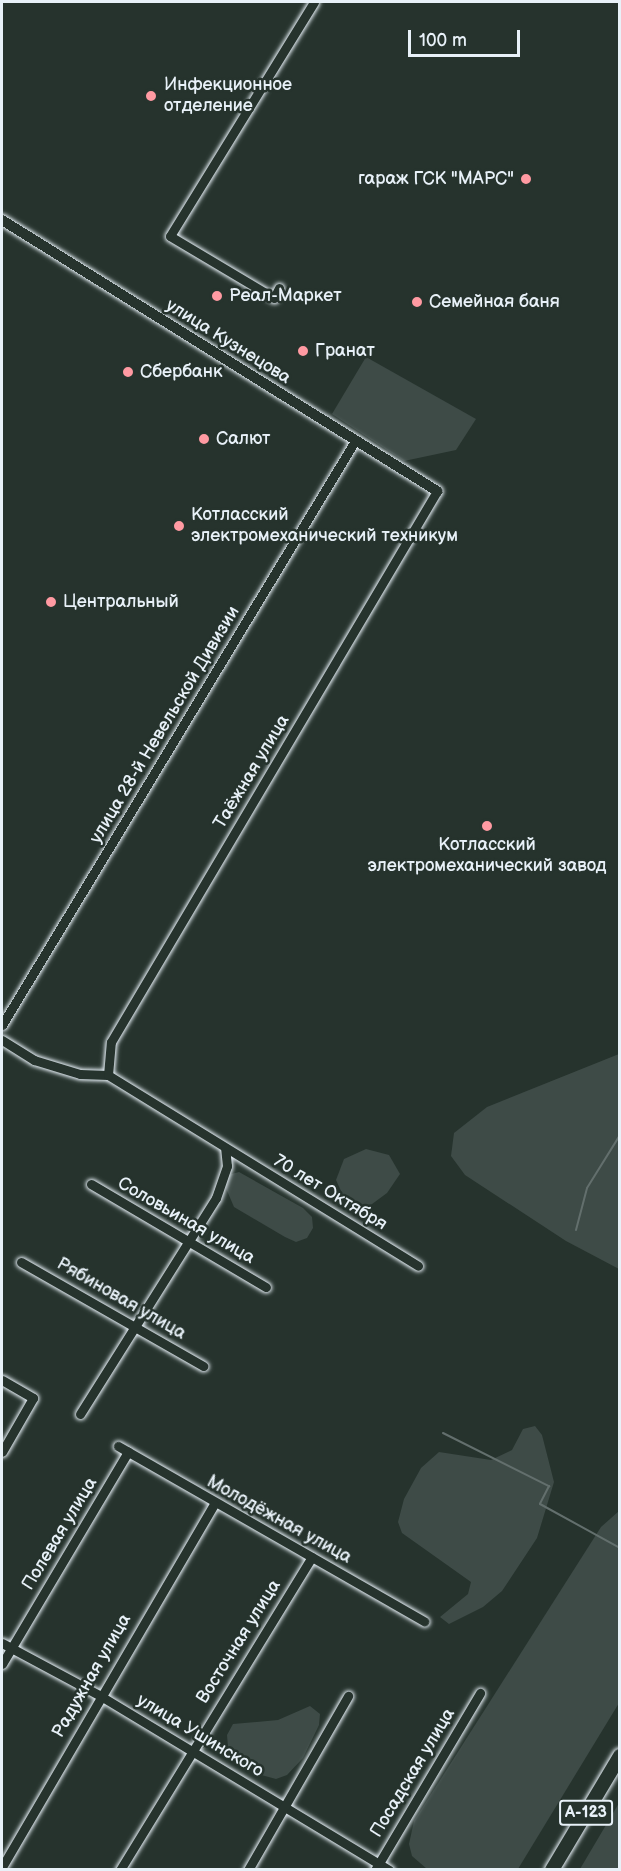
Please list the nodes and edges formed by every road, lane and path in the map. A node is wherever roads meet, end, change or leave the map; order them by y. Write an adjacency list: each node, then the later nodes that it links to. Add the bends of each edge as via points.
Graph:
1 (314, 2): 3 (street, via 170,236 274,298)
2 (2, 220): 4 (street, улица Кузнецова)
3 (279, 288)
4 (355, 441): 5 (street, улица Кузнецова); 6 (street, улица 28-й Невельской Дивизии)
5 (437, 491): 8 (street, Таёжная улица, via 111,1042)
6 (2, 1025)
7 (2, 1040): 8 (street, via 34,1060 80,1074)
8 (108, 1075): 9 (street, 70 лет Октября)
9 (225, 1148): 11 (street, via 227,1166 223,1183); 13 (street, 70 лет Октября)
10 (91, 1184): 11 (street, Соловьиная улица)
11 (188, 1240): 14 (street, Соловьиная улица); 15 (street)
12 (21, 1262): 15 (street, Рябиновая улица)
13 (417, 1266)
14 (266, 1287)
15 (135, 1324): 16 (street, Рябиновая улица); 18 (street)
16 (203, 1366)
17 (2, 1380): 20 (street, via 33,1398)
18 (80, 1414)
19 (118, 1446): 21 (street, Молодёжная улица)
20 (2, 1452)
21 (128, 1452): 22 (street, Молодёжная улица); 26 (street, Полевая улица)
22 (214, 1504): 23 (street, Молодёжная улица); 29 (street, Радужная улица)
23 (312, 1557): 24 (street, Молодёжная улица); 31 (street, Восточная улица)
24 (424, 1621)
25 (2, 1643): 26 (street, улица Ушинского)
26 (11, 1648): 27 (street, Полевая улица); 29 (street, улица Ушинского)
27 (2, 1664)
28 (480, 1693): 34 (street, Посадская улица)
29 (99, 1695): 31 (street, улица Ушинского); 35 (street, Радужная улица)
30 (348, 1696): 33 (street)
31 (191, 1750): 33 (street, улица Ушинского); 36 (street, Восточная улица)
32 (620, 1756): 39 (main road, А-123)
33 (286, 1806): 34 (street, улица Ушинского); 37 (street)
34 (377, 1866): 38 (street, улица Ушинского)
35 (2, 1867)
36 (120, 1869)
37 (248, 1869)
38 (389, 1869)
39 (552, 1869)

